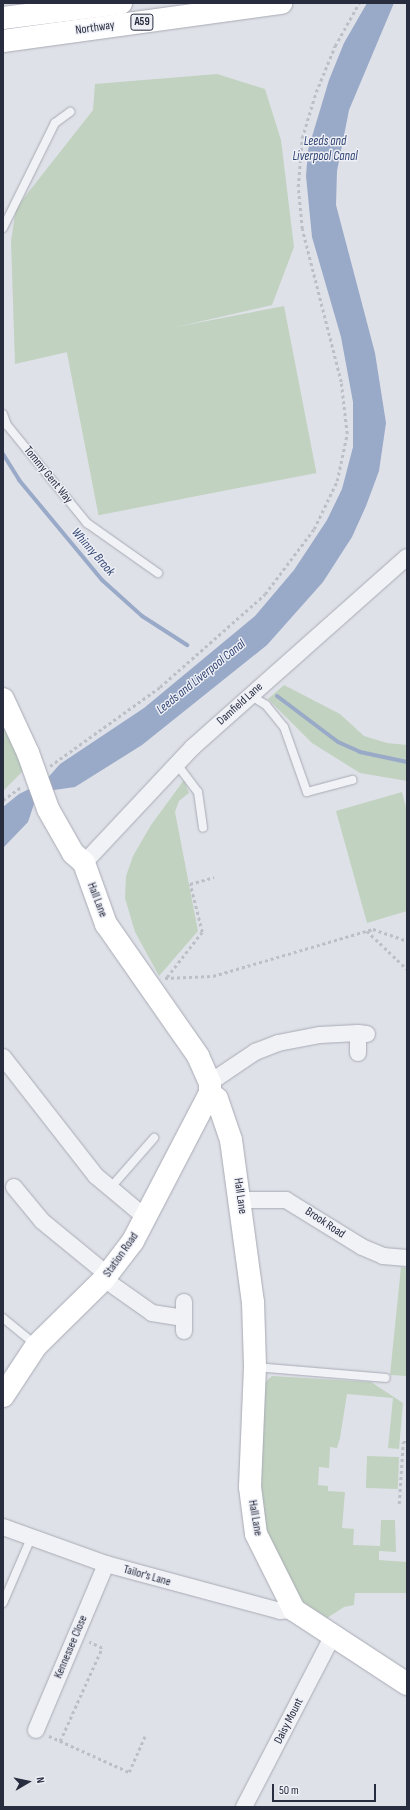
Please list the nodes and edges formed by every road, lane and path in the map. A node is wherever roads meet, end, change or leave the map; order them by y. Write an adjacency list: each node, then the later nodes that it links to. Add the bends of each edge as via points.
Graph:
1 (121, 3): 4 (main road, Northway / A59)
2 (281, 3): 5 (main road, Northway / A59)
3 (359, 3): 15 (path, via 335,46 316,92 302,138 298,186 302,229 341,382 347,434 337,481 314,529 265,594 160,688)
4 (3, 18)
5 (3, 41)
6 (70, 112): 7 (lane, via 55,123)
7 (3, 228)
8 (3, 414): 10 (lane, Tommy Gent Way, via 7,425 87,523)
9 (407, 557): 11 (street, Damfield Lane)
10 (158, 573)
11 (250, 695): 13 (street, Damfield Lane); 14 (lane, via 266,705 284,727 307,792)
12 (3, 699): 15 (main road, Hall Lane, via 28,753)
13 (176, 763): 17 (lane, via 198,792); 18 (street, Damfield Lane)
14 (352, 780)
15 (36, 782): 16 (path); 18 (main road, Hall Lane, via 73,854)
16 (3, 800)
17 (203, 828)
18 (84, 863): 27 (main road, Hall Lane, via 106,924 198,1056)
19 (214, 877): 23 (path, via 190,884 202,932)
20 (367, 931): 21 (path, via 374,928); 22 (path); 23 (path, via 213,976)
21 (407, 941)
22 (407, 969)
23 (167, 977): 24 (path)
24 (162, 980)
25 (358, 1053): 27 (street, via 362,1034 320,1035 278,1043 255,1052)
26 (3, 1057): 29 (street, via 96,1176)
27 (209, 1085): 31 (main road, Hall Lane, via 225,1117); 32 (main road, Station Road)
28 (154, 1138): 29 (lane)
29 (112, 1186): 32 (street)
30 (14, 1187): 34 (street, via 42,1221)
31 (241, 1200): 33 (street, Brook Road, via 286,1200 362,1247 383,1256); 38 (main road, Hall Lane, via 253,1302)
32 (145, 1217): 34 (main road, Station Road)
33 (407, 1258)
34 (106, 1277): 35 (street, via 152,1313); 37 (main road, Station Road)
35 (184, 1317)
36 (3, 1318): 37 (lane)
37 (36, 1346): 40 (main road, Station Road)
38 (255, 1367): 39 (lane); 47 (main road, Hall Lane, via 252,1512 264,1554)
39 (386, 1378)
40 (3, 1396)
41 (407, 1442): 42 (path, via 403,1442)
42 (399, 1504)
43 (3, 1527): 44 (street, Tailor's Lane)
44 (31, 1538): 45 (street, Tailor's Lane); 46 (lane)
45 (106, 1564): 47 (street, Tailor's Lane, via 280,1611); 49 (street, Kennessee Close)
46 (3, 1603)
47 (294, 1610): 48 (main road, Hall Lane)
48 (332, 1635): 50 (main road, Hall Lane); 54 (street, Daisy Mount)
49 (76, 1636): 51 (street, Kennessee Close); 53 (path, via 102,1648)
50 (407, 1684)
51 (36, 1730): 53 (path)
52 (145, 1736): 53 (path, via 129,1772)
53 (60, 1741)
54 (244, 1807)

